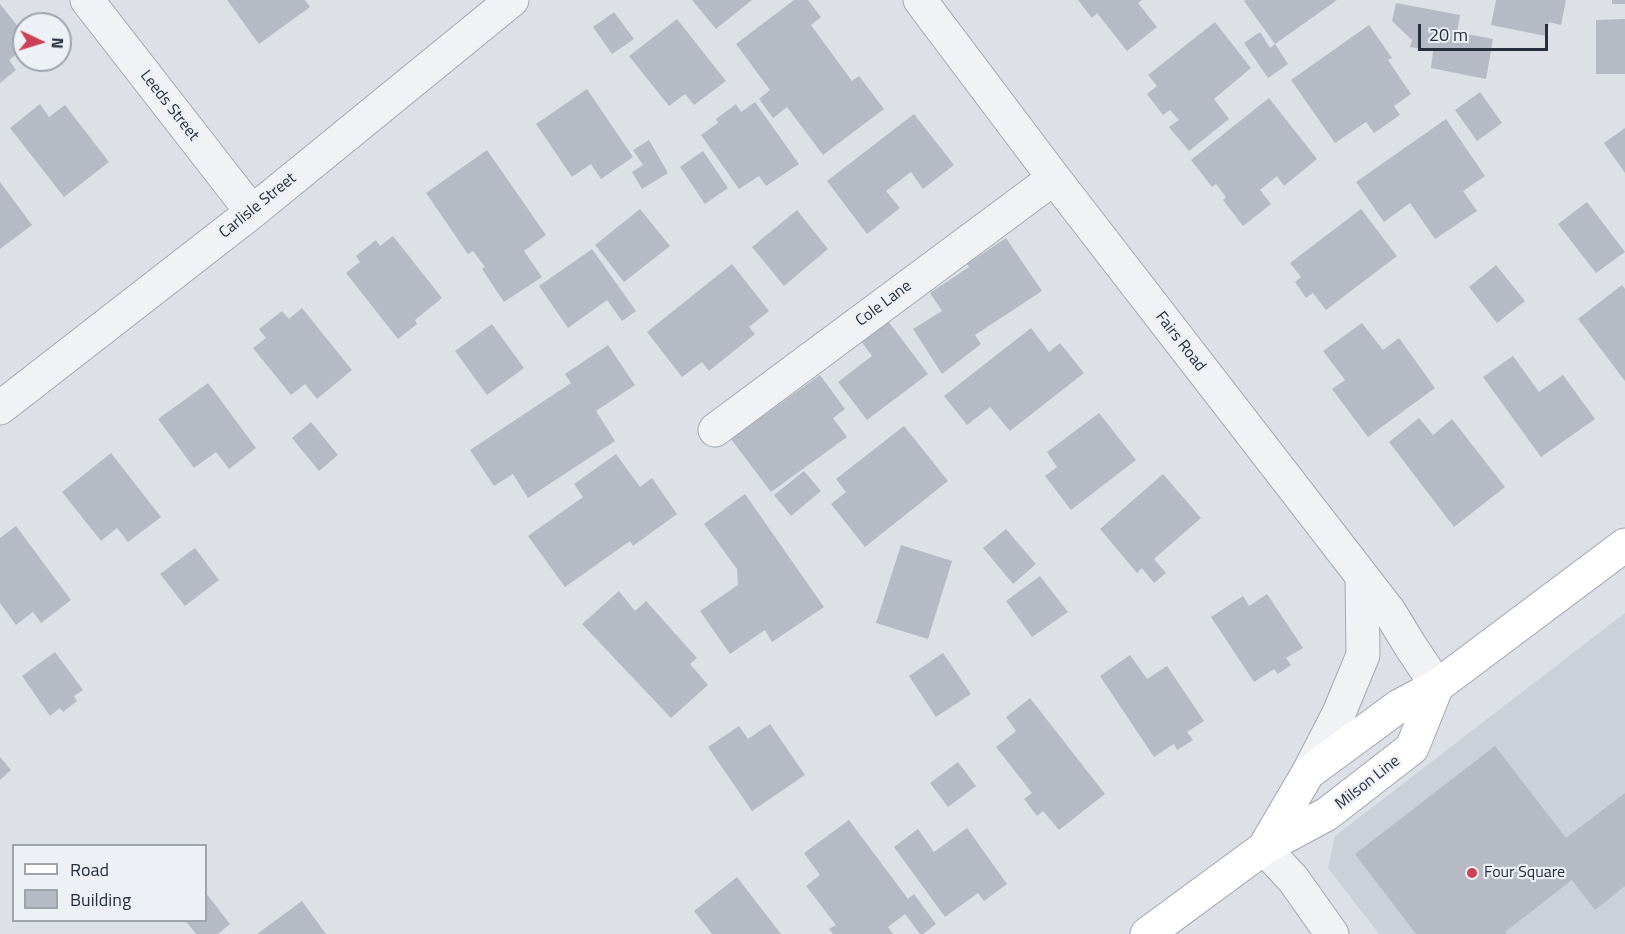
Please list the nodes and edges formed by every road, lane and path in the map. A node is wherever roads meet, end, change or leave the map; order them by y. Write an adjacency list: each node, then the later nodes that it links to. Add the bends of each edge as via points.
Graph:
1 (87, 0): 5 (street, Leeds Street)
2 (512, 0): 5 (street, Carlisle Street)
3 (920, 0): 4 (street, Fairs Road)
4 (1053, 178): 7 (street, Cole Lane); 9 (street, Fairs Road)
5 (252, 212): 6 (street, Carlisle Street)
6 (0, 408)
7 (715, 430)
8 (1625, 545): 10 (main road, Milson Line)
9 (1362, 576): 10 (street, Fairs Road); 11 (street, via 1363,655)
10 (1437, 686): 11 (main road, Milson Line, via 1399,706); 12 (main road, Milson Line, via 1412,748 1327,814)
11 (1308, 773): 12 (main road, Milson Line)
12 (1264, 848): 13 (main road, Milson Line); 14 (street, via 1293,879)
13 (1147, 934)
14 (1332, 934)

